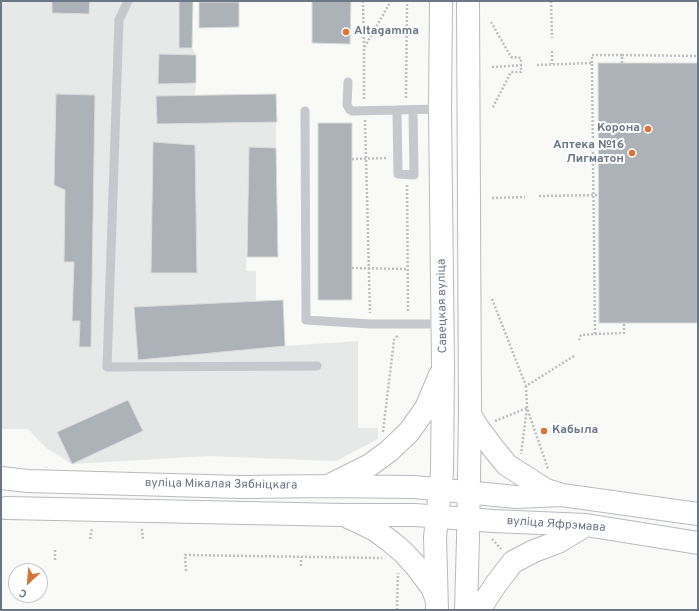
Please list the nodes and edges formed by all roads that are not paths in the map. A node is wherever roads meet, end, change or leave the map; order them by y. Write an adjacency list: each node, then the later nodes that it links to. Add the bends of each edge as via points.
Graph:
1 (128, 1): 10 (lane, via 118,20 106,367)
2 (441, 1): 5 (main road, Савецкая вуліца)
3 (468, 1): 12 (main road)
4 (348, 82): 6 (lane, via 347,105 352,111)
5 (440, 108): 7 (lane); 9 (main road, Савецкая вуліца)
6 (397, 110): 7 (lane); 7 (lane, via 398,174 414,174)
7 (413, 110)
8 (305, 111): 9 (lane, via 306,320 371,324)
9 (443, 324): 11 (main road, Савецкая вуліца)
10 (317, 366)
11 (443, 366): 14 (main road, via 426,408 409,432 370,465); 15 (main road, Савецкая вуліца)
12 (470, 414): 16 (main road); 17 (main road, via 507,465 546,490)
13 (1, 478): 14 (main road, вуліца Мікалая Зябніцкага, via 241,487); 18 (main road, вуліца Мікалая Зябніцкага, via 9,500)
14 (327, 486): 15 (main road, вуліца Мікалая Зябніцкага, via 414,487)
15 (441, 490): 16 (main road, вуліца Яфрэмава); 21 (main road, Савецкая вуліца)
16 (469, 492): 17 (main road, вуліца Яфрэмава, via 516,497); 22 (main road)
17 (562, 495): 19 (main road, вуліца Яфрэмава)
18 (4, 512): 20 (main road, вуліца Мікалая Зябніцкага)
19 (698, 514)
20 (343, 515): 21 (main road, вуліца Мікалая Зябніцкага); 25 (main road, via 375,530 403,552 433,590)
21 (438, 517): 22 (main road, вуліца Яфрэмава); 25 (main road, Савецкая вуліца, via 435,537)
22 (468, 519): 23 (main road, вуліца Яфрэмава); 26 (main road)
23 (586, 524): 24 (main road, вуліца Яфрэмава); 27 (main road, via 558,542 512,562)
24 (698, 543)
25 (437, 605)
26 (466, 610)
27 (479, 610)

